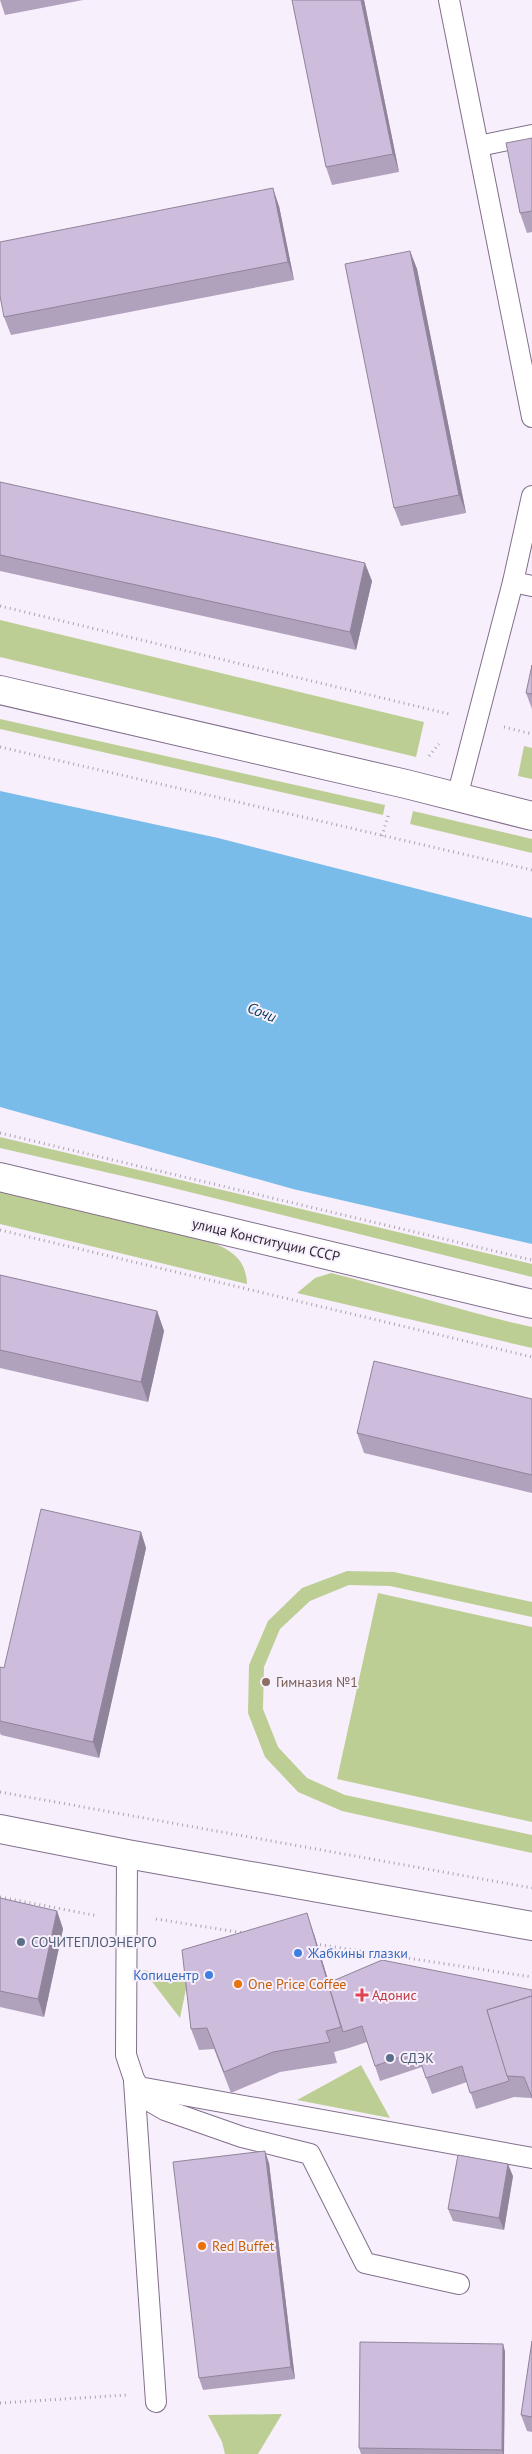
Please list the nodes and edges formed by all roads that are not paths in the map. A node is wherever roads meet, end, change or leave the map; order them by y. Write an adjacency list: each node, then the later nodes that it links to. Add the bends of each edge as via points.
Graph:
1 (449, 0): 3 (lane)
2 (532, 135): 3 (lane)
3 (479, 146): 4 (lane)
4 (525, 347): 5 (lane)
5 (532, 418)
6 (532, 496): 7 (lane)
7 (522, 584): 9 (lane, via 476,720)
8 (0, 690): 9 (street)
9 (457, 797): 10 (street)
10 (532, 816)
11 (0, 1176): 12 (street, улица Конституции СССР)
12 (532, 1304)
13 (0, 1829): 14 (street)
14 (127, 1854): 15 (street); 16 (lane, via 126,2055)
15 (532, 1926)
16 (137, 2084): 17 (lane); 18 (lane, via 146,2099 165,2110 242,2137 310,2154 365,2262); 19 (lane)
17 (532, 2158)
18 (459, 2284)
19 (156, 2398)

